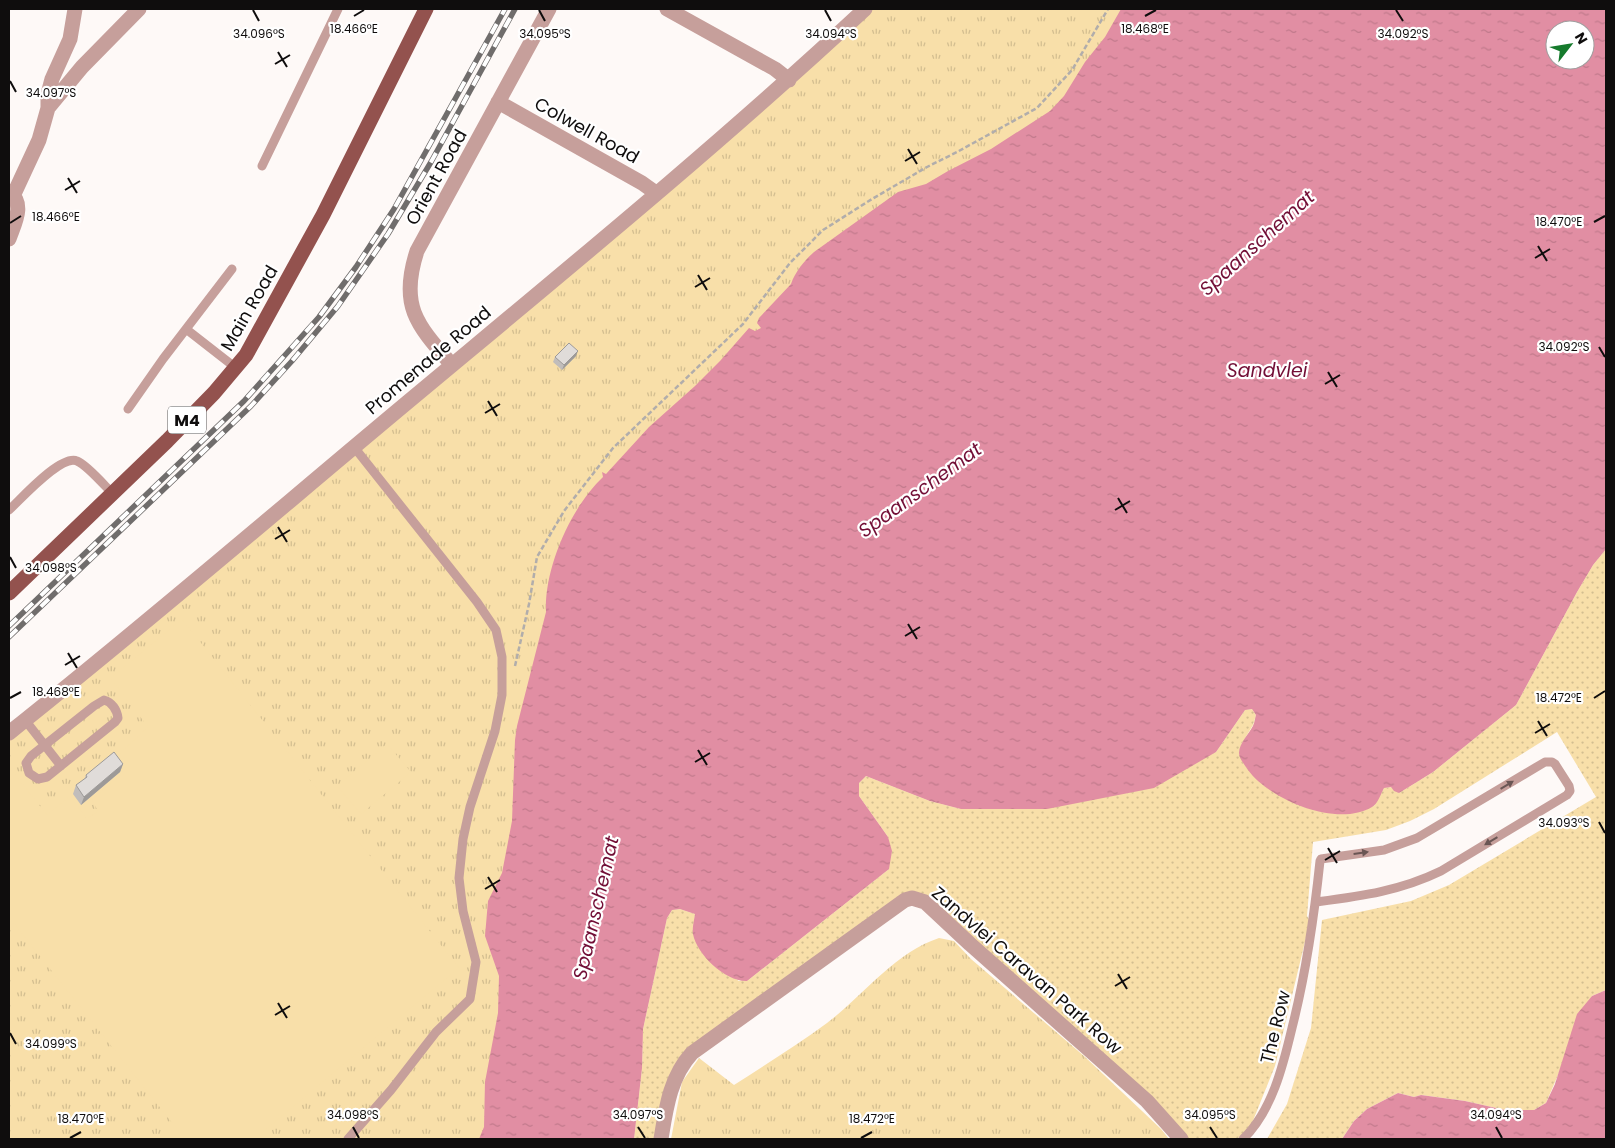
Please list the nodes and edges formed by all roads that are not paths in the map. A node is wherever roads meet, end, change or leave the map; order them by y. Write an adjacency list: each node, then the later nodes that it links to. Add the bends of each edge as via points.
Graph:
1 (75, 9): 10 (street, via 70,39 52,79)
2 (139, 9): 10 (street, via 82,67)
3 (338, 9): 11 (lane)
4 (426, 9): 18 (main road, Main Road / M4, via 322,215)
5 (549, 9): 9 (street, Orient Road)
6 (667, 9): 8 (street, via 775,68)
7 (865, 9): 8 (street, Promenade Road)
8 (789, 80): 12 (street, Promenade Road)
9 (498, 102): 12 (street, Colwell Road); 17 (street, Orient Road, via 417,251 411,269 409,290 412,308 420,326)
10 (48, 108): 13 (street, via 39,140)
11 (262, 166)
12 (656, 193): 17 (street, Promenade Road)
13 (11, 194): 14 (street, via 18,211)
14 (9, 239)
15 (232, 269): 16 (lane)
16 (186, 329): 18 (lane); 19 (lane)
17 (452, 365): 20 (street, Promenade Road)
18 (236, 368): 21 (main road, Main Road / M4)
19 (128, 409)
20 (354, 447): 24 (street, Promenade Road); 29 (lane, via 496,630 502,657 502,695 495,731 470,807 463,840 459,878 463,911 476,962 470,999 436,1032)
21 (112, 493): 22 (lane, via 79,462 68,460 51,470); 23 (main road, Main Road / M4)
22 (9, 510)
23 (9, 592)
24 (24, 720): 25 (street, Promenade Road); 26 (lane)
25 (9, 732)
26 (45, 746): 27 (lane); 27 (lane, via 26,763 29,773 43,778); 27 (lane, via 100,702 108,701 112,705 118,718 115,722)
27 (61, 766)
28 (1316, 902): 28 (lane, The Row, one-way to 28, via 1320,862 1324,858 1384,850 1417,838 1545,762 1555,764 1568,786 1570,791 1567,795 1422,880 1364,896); 32 (lane, The Row, via 1300,994 1279,1074 1267,1104)
29 (348, 1139)
30 (661, 1139): 31 (street, Zandvlei Caravan Park Row, via 672,1085 692,1053 912,898 925,902 1122,1078)
31 (1181, 1139)
32 (1243, 1139)

